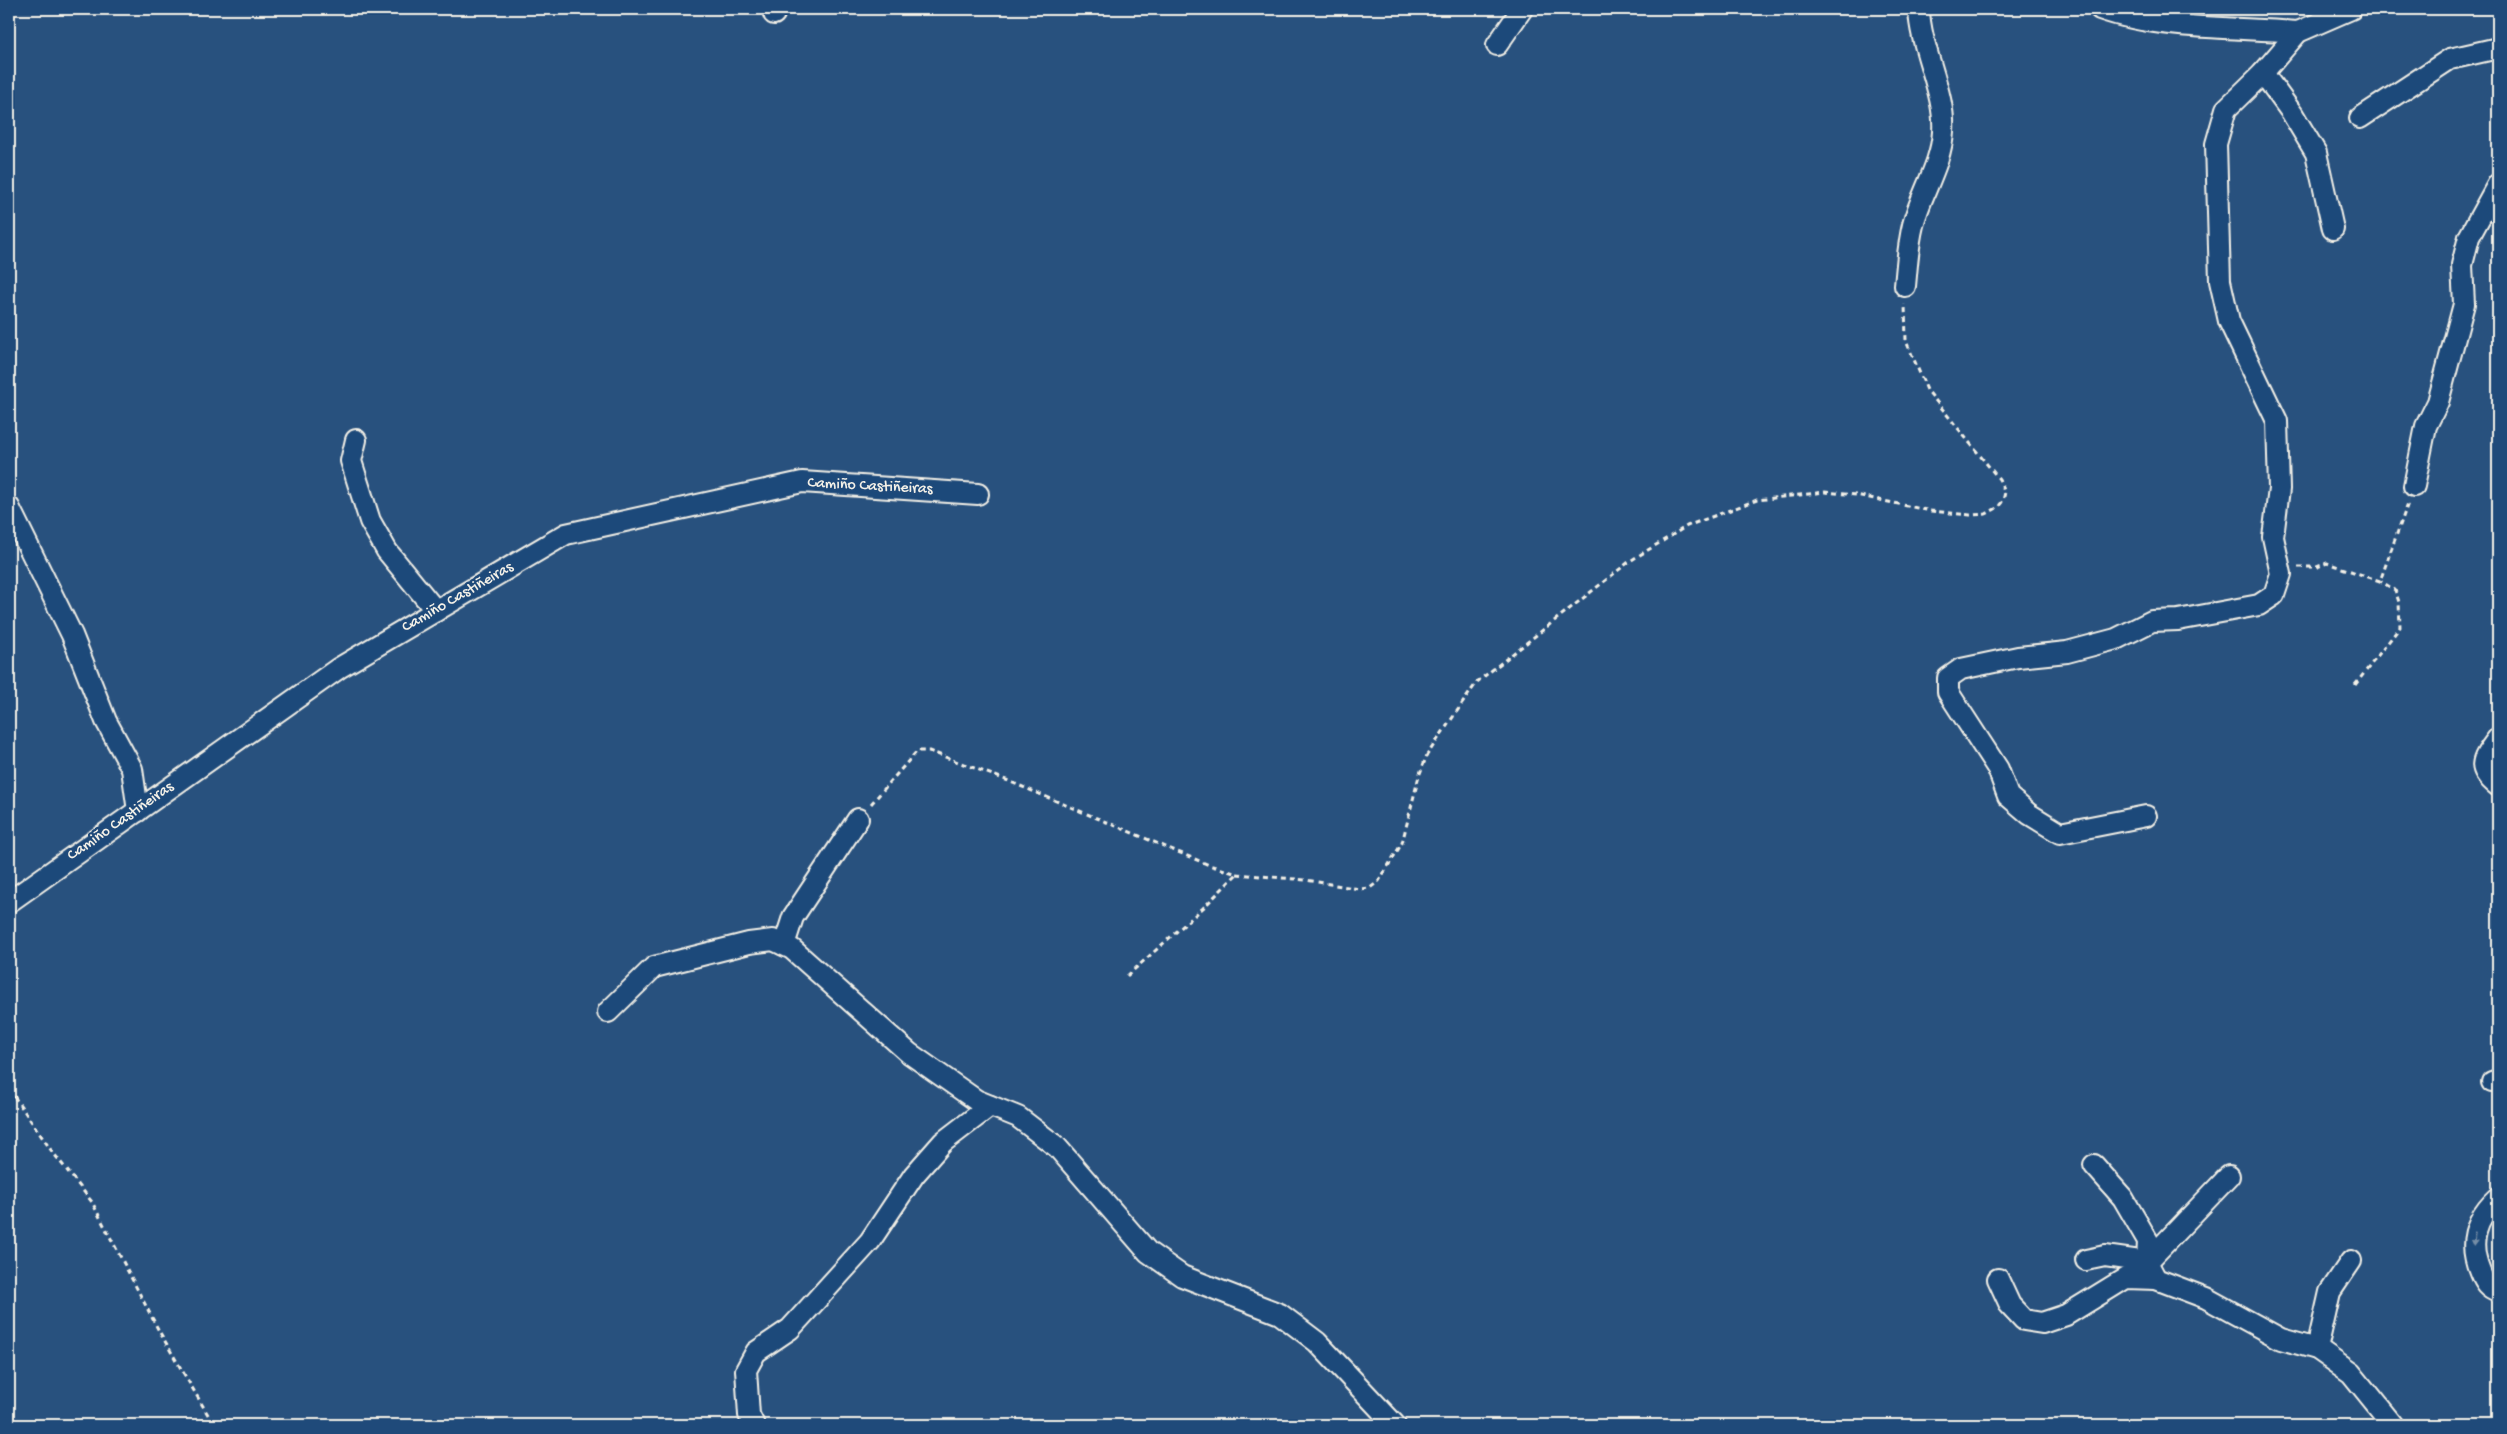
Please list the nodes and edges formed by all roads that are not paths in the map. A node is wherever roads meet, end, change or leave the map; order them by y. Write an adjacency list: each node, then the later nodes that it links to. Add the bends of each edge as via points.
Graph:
1 (1522, 9): 6 (street)
2 (1919, 9): 12 (street, via 1919,27 1939,98 1944,130 1939,160 1912,226)
3 (2100, 9): 5 (street, via 2119,16 2190,25)
4 (2351, 9): 5 (street)
5 (2298, 32): 8 (street)
6 (1497, 45)
7 (2498, 48): 9 (street, via 2450,59)
8 (2263, 73): 11 (street, via 2316,153); 21 (street, via 2226,109 2216,144 2220,281 2228,321 2277,422 2279,489 2273,537 2281,574 2274,595 2259,605 2178,620 2152,621 2116,639 2067,652 2018,657 1961,669 1948,678 1948,692 1998,769 2008,796 2029,814 2060,833)
9 (2360, 118)
10 (2498, 184): 14 (street, via 2469,237 2462,265 2464,304 2438,402 2426,426)
11 (2333, 229)
12 (1905, 286)
13 (356, 440): 17 (street, via 351,461 370,521 387,551)
14 (2414, 486)
15 (978, 494): 17 (street, Camiño Castiñeiras, via 802,482 566,534)
16 (9, 507): 20 (street, via 72,635 106,721 132,769)
17 (436, 611): 20 (street, Camiño Castiñeiras, via 340,668)
18 (2498, 738): 19 (street, via 2482,766 2483,772)
19 (2498, 786)
20 (138, 811): 23 (street, Camiño Castiñeiras)
21 (2146, 816)
22 (858, 820): 24 (street, via 794,917)
23 (9, 902)
24 (784, 945): 25 (street, via 773,940 749,943 654,967); 26 (street, via 792,948 909,1053 976,1100)
25 (608, 1012)
26 (990, 1106): 36 (street, via 943,1142 914,1175 870,1241 790,1329 756,1352 746,1370 749,1415); 37 (street, via 1018,1118 1057,1147 1148,1252 1182,1276 1280,1314 1317,1342)
27 (2094, 1165): 32 (street, via 2122,1198 2148,1241)
28 (2229, 1176): 32 (street)
29 (2498, 1198): 34 (street, one-way to 34, via 2485,1212 2473,1237 2476,1263 2490,1288)
30 (2086, 1260): 32 (street, via 2106,1256)
31 (2351, 1261): 35 (street, via 2330,1292)
32 (2152, 1271): 33 (street, via 2126,1278 2066,1315 2042,1323 2024,1320 2010,1305); 35 (street, via 2281,1339)
33 (1998, 1279)
34 (2498, 1292)
35 (2317, 1350): 38 (street, via 2351,1373)
36 (754, 1425)
37 (1395, 1425)
38 (2393, 1425)

